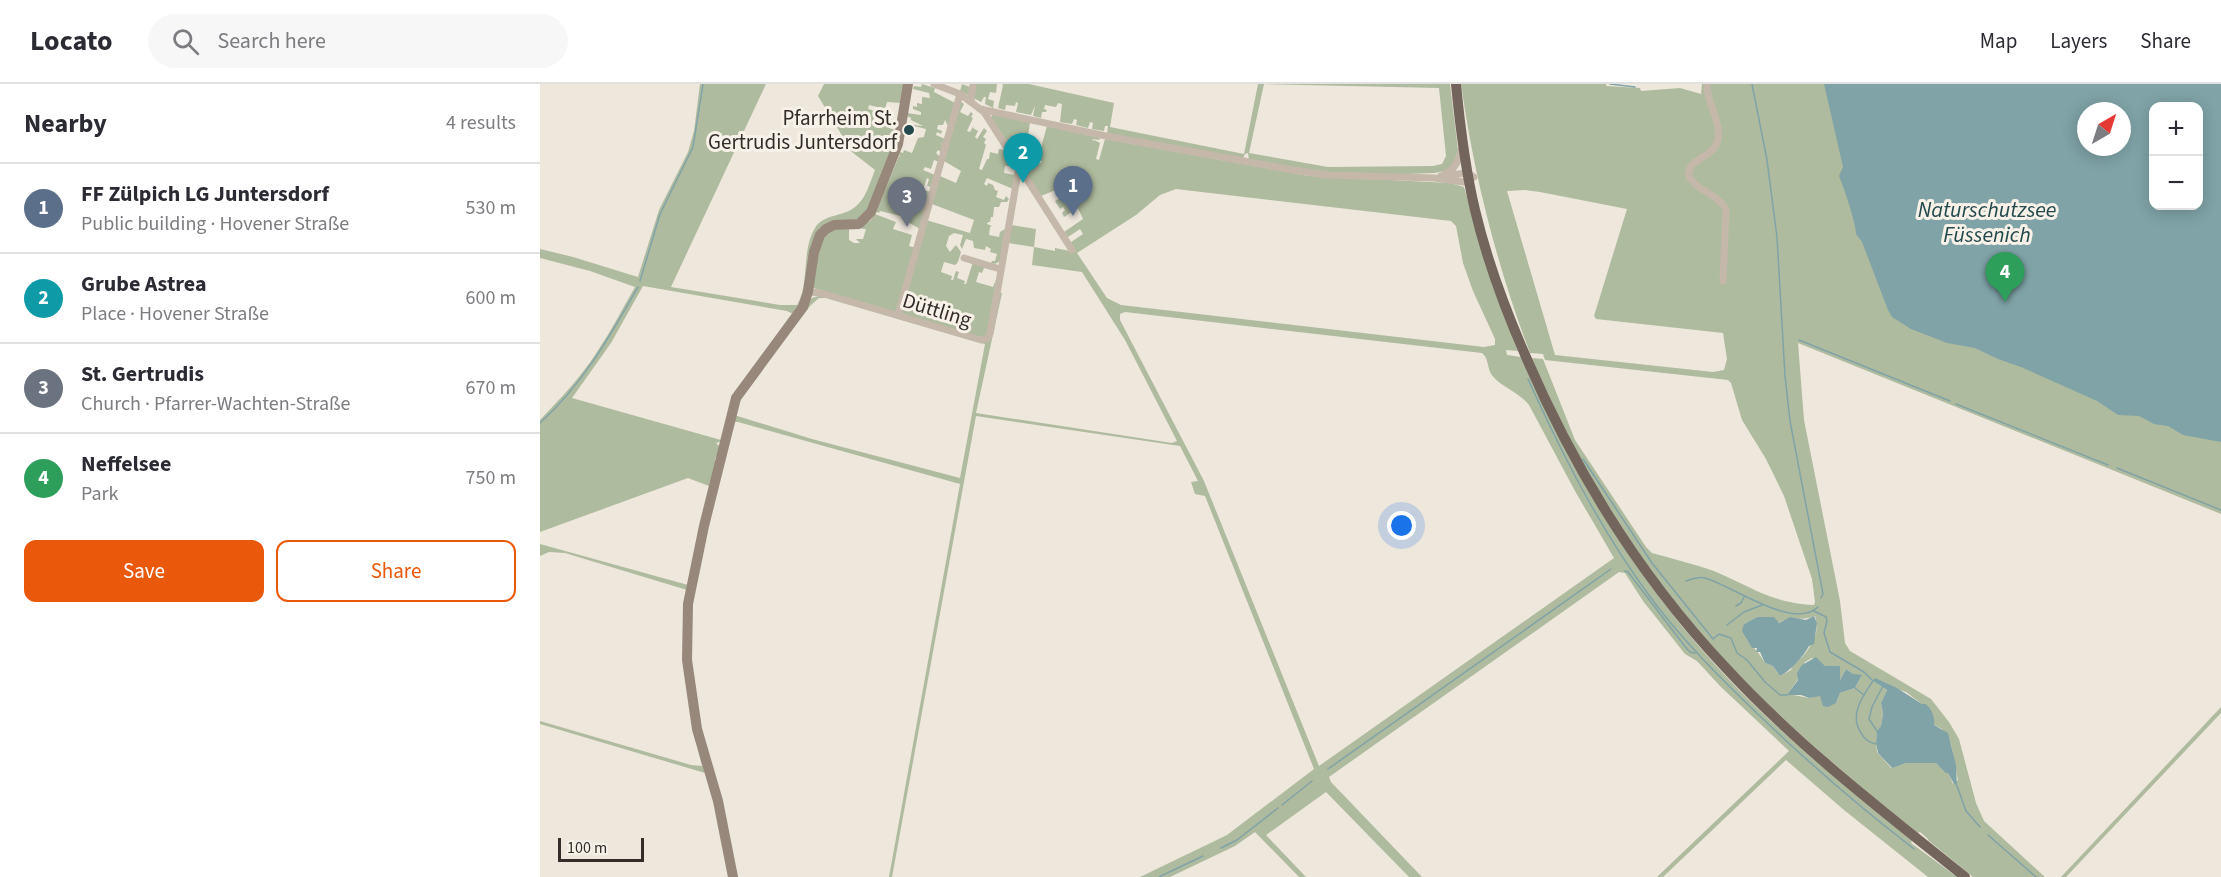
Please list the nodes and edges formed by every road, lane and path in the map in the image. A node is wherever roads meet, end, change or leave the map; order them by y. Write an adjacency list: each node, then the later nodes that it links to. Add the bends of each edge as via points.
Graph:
1 (908, 84): 17 (street, via 898,144 871,212 859,224 834,225 823,232 814,252)
2 (933, 84): 6 (street)
3 (973, 84): 7 (street)
4 (1456, 84): 9 (main road); 12 (main road)
5 (1707, 84): 16 (street, via 1719,138 1714,149 1691,165 1688,174 1692,182 1726,209)
6 (960, 94): 7 (street); 18 (street)
7 (971, 101): 8 (street)
8 (980, 109): 10 (street); 11 (street, via 1315,173)
9 (1461, 142): 11 (street, via 1456,164 1450,172); 12 (main road)
10 (1019, 167): 13 (street); 15 (street, Düttling)
11 (1437, 176): 12 (street, via 1461,182)
12 (1470, 177): 20 (main road, via 1495,280 1524,353 1582,473 1629,547 1717,659 1766,710)
13 (1072, 250)
14 (964, 258): 15 (street)
15 (1000, 269): 18 (street, Düttling, via 987,339)
16 (1723, 281)
17 (808, 292): 18 (street, Düttling); 19 (street, via 795,320 736,398 688,604 687,660 697,729 718,801)
18 (898, 315)
19 (733, 877)
20 (1965, 877)

